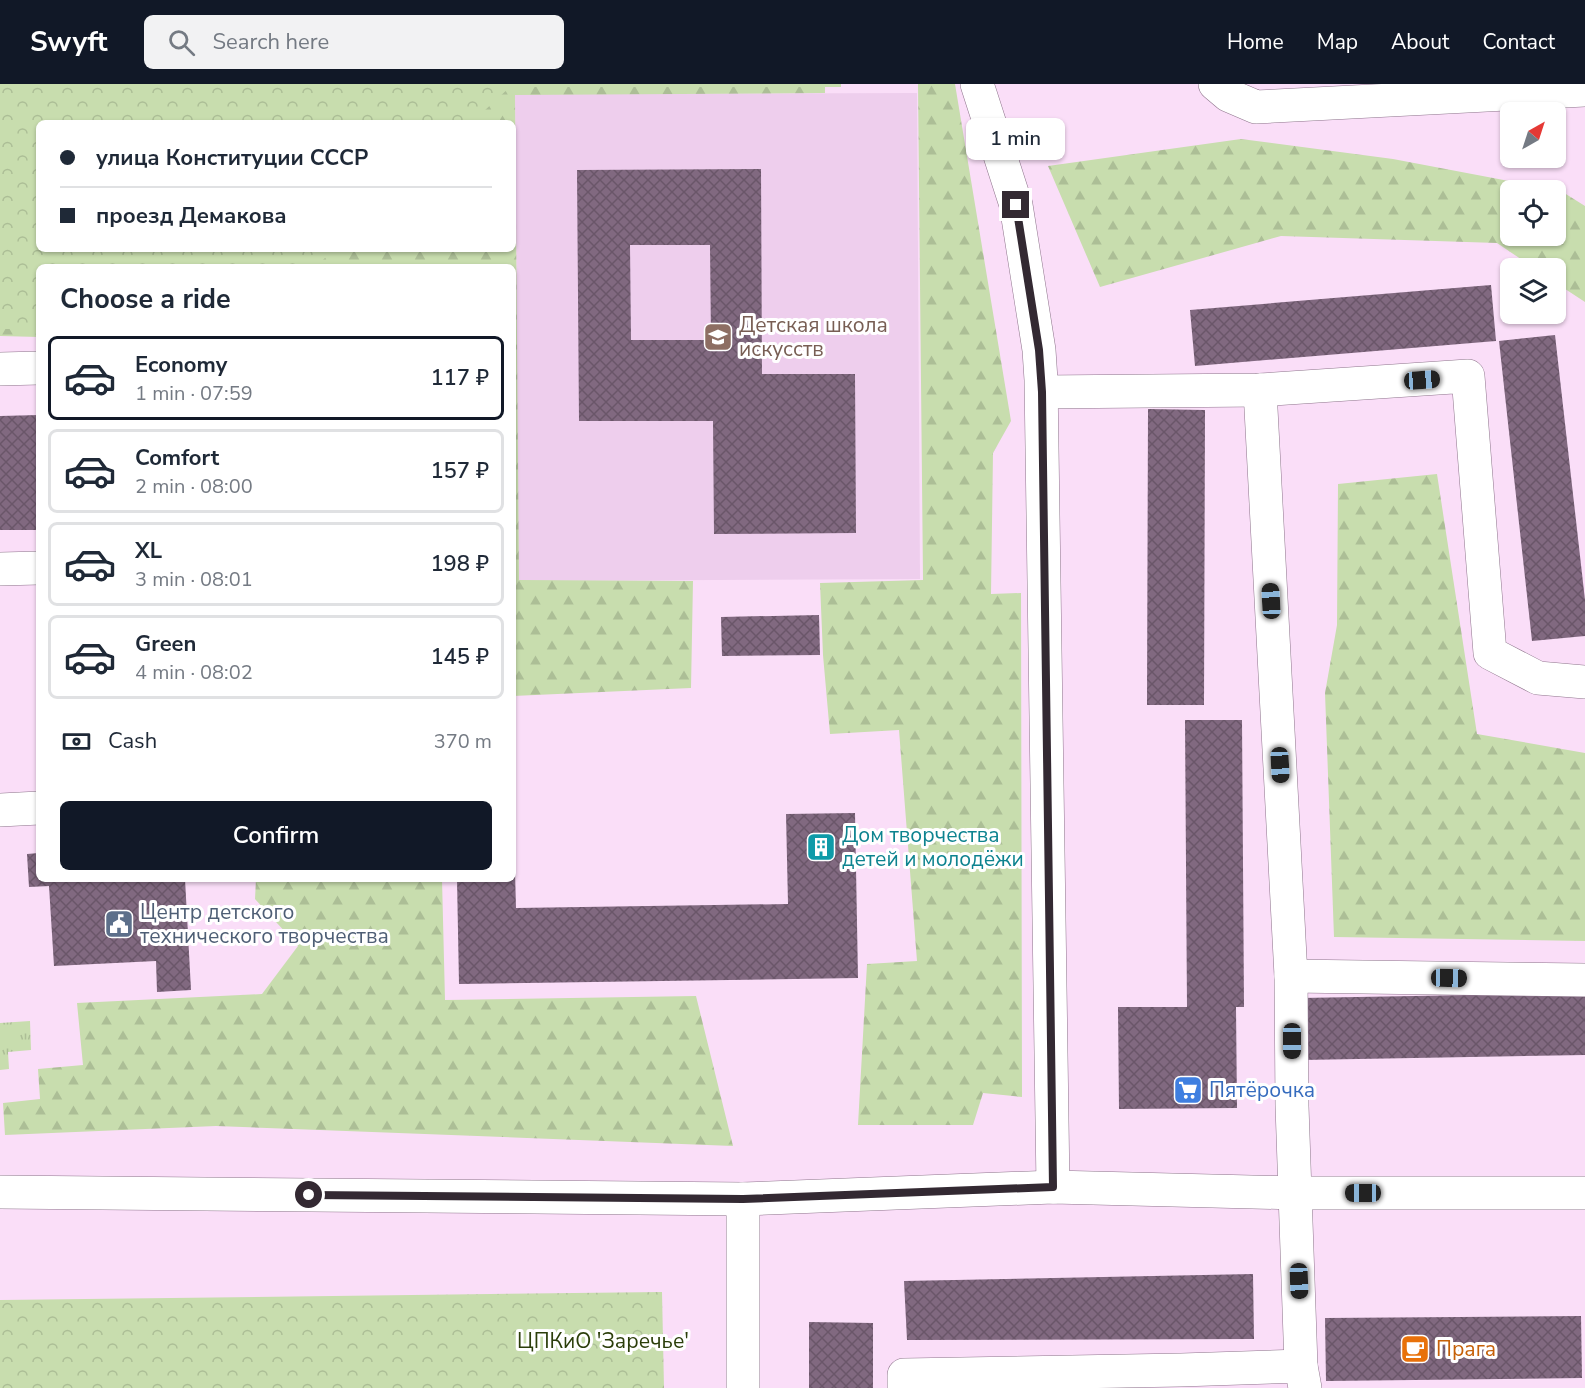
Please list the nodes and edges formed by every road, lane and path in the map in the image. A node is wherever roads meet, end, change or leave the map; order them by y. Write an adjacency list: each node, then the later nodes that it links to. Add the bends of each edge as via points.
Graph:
1 (977, 84): 7 (street, via 1016,205)
2 (1215, 84): 3 (street, via 1228,95 1256,107)
3 (1585, 90)
4 (36, 368): 5 (street)
5 (0, 369)
6 (1260, 390): 7 (street); 10 (street, via 1468,376 1490,653 1538,678); 13 (street)
7 (1042, 392): 15 (street)
8 (36, 568): 9 (street)
9 (0, 569)
10 (1585, 682)
11 (36, 808): 12 (street)
12 (0, 810)
13 (1291, 976): 14 (street); 17 (street)
14 (1585, 980)
15 (1053, 1187): 17 (street); 19 (street)
16 (0, 1192): 19 (street)
17 (1296, 1193): 18 (street); 20 (street)
18 (1585, 1193)
19 (743, 1199): 21 (street)
20 (1303, 1377): 22 (street, via 1169,1370 904,1375)
21 (743, 1388)
22 (904, 1388)

